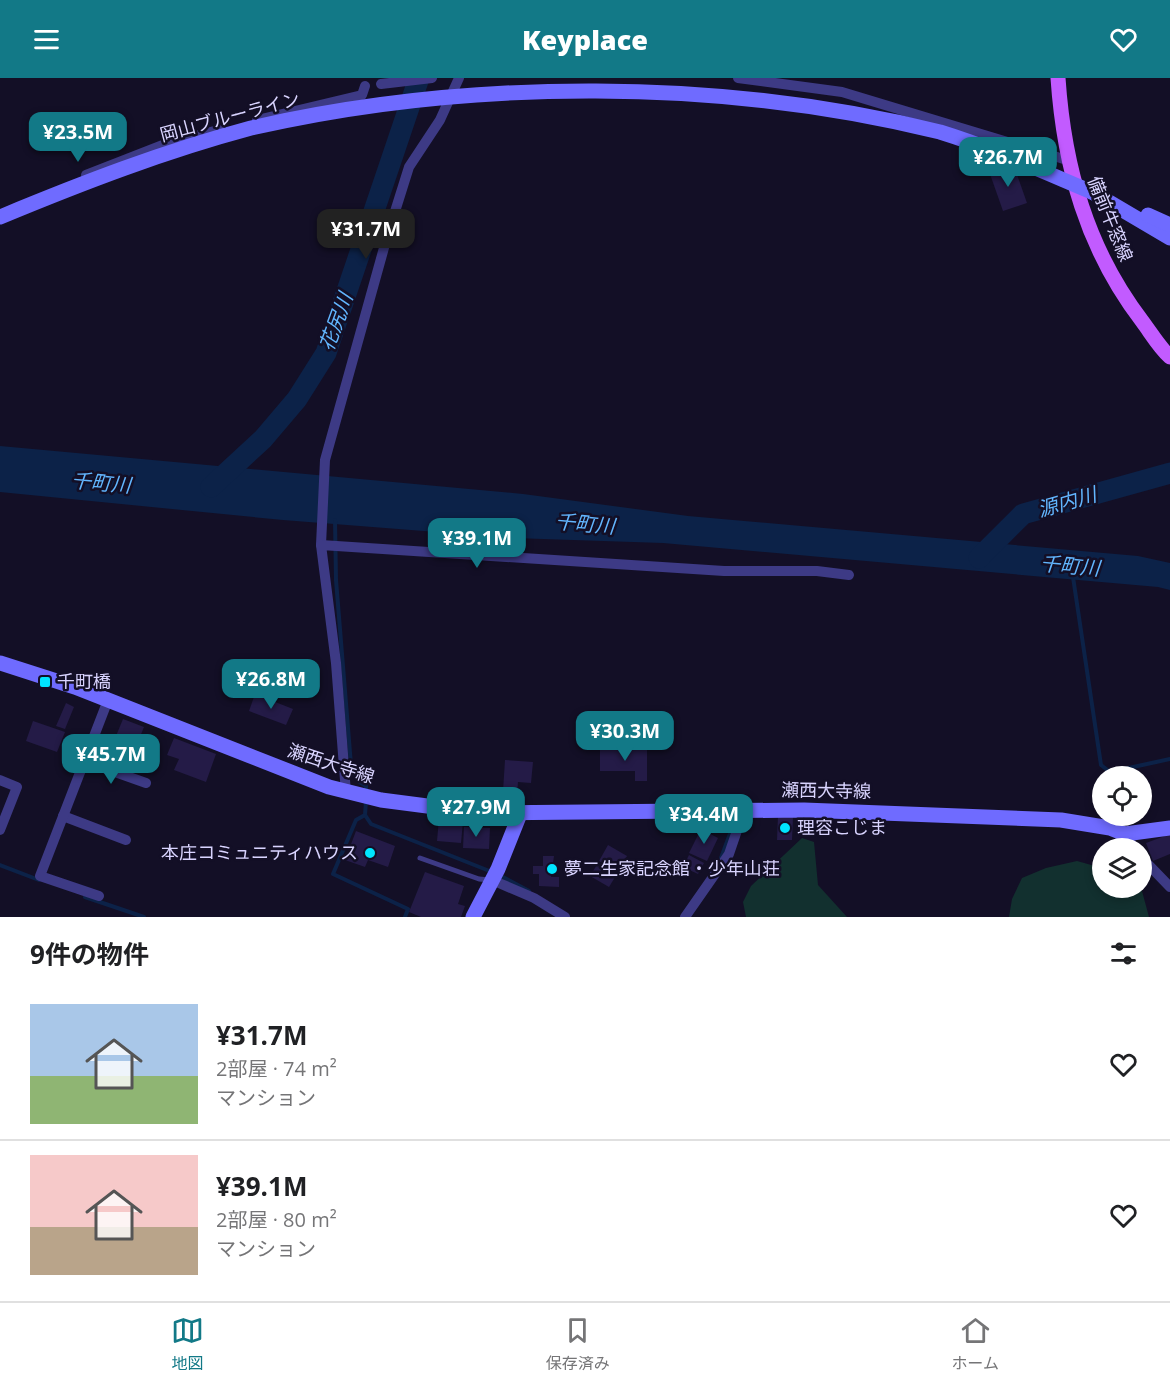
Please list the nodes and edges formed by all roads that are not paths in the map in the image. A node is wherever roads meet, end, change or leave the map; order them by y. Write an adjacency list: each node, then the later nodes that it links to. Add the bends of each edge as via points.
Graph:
1 (432, 78): 5 (street)
2 (459, 78): 16 (street, via 440,120 410,167 387,237 323,468)
3 (738, 78): 7 (street, via 842,93)
4 (1058, 78): 7 (main road, 備前牛窓線)
5 (388, 80)
6 (365, 86): 9 (street, via 362,95 168,143)
7 (1067, 160): 15 (main road, 備前牛窓線, via 1106,266 1130,306)
8 (1092, 192): 10 (main road, 岡山ブルーライン, bridge, via 941,132 863,112 769,96 668,86 562,84 463,90 371,103 252,128 94,179); 11 (main road, 岡山ブルーライン); 12 (main road)
9 (0, 210)
10 (0, 217)
11 (1143, 221): 13 (main road, 岡山ブルーライン); 14 (main road)
12 (1170, 225)
13 (1170, 238)
14 (1170, 249)
15 (1170, 357)
16 (321, 545): 17 (street, via 724,571); 23 (street)
17 (849, 575)
18 (1, 667): 19 (main road, 瀬西大寺線)
19 (108, 700): 20 (street); 23 (main road, 瀬西大寺線)
20 (84, 761): 22 (street); 26 (street)
21 (0, 780): 28 (street, via 17,787)
22 (146, 783)
23 (350, 794): 25 (main road, 瀬西大寺線, via 439,809)
24 (744, 810): 25 (main road, 瀬西大寺線); 29 (main road, 瀬西大寺線, via 1061,820); 39 (street, via 729,854)
25 (520, 814): 34 (main road)
26 (63, 816): 31 (street); 36 (street, via 40,876)
27 (1170, 828): 29 (main road, 瀬西大寺線)
28 (0, 830)
29 (1125, 834): 30 (street)
30 (1128, 838)
31 (126, 840)
32 (420, 858): 34 (lane, via 479,879)
33 (1152, 868): 35 (street)
34 (495, 875): 37 (main road); 38 (street)
35 (1170, 887)
36 (99, 896)
37 (473, 917)
38 (565, 917)
39 (685, 917)

